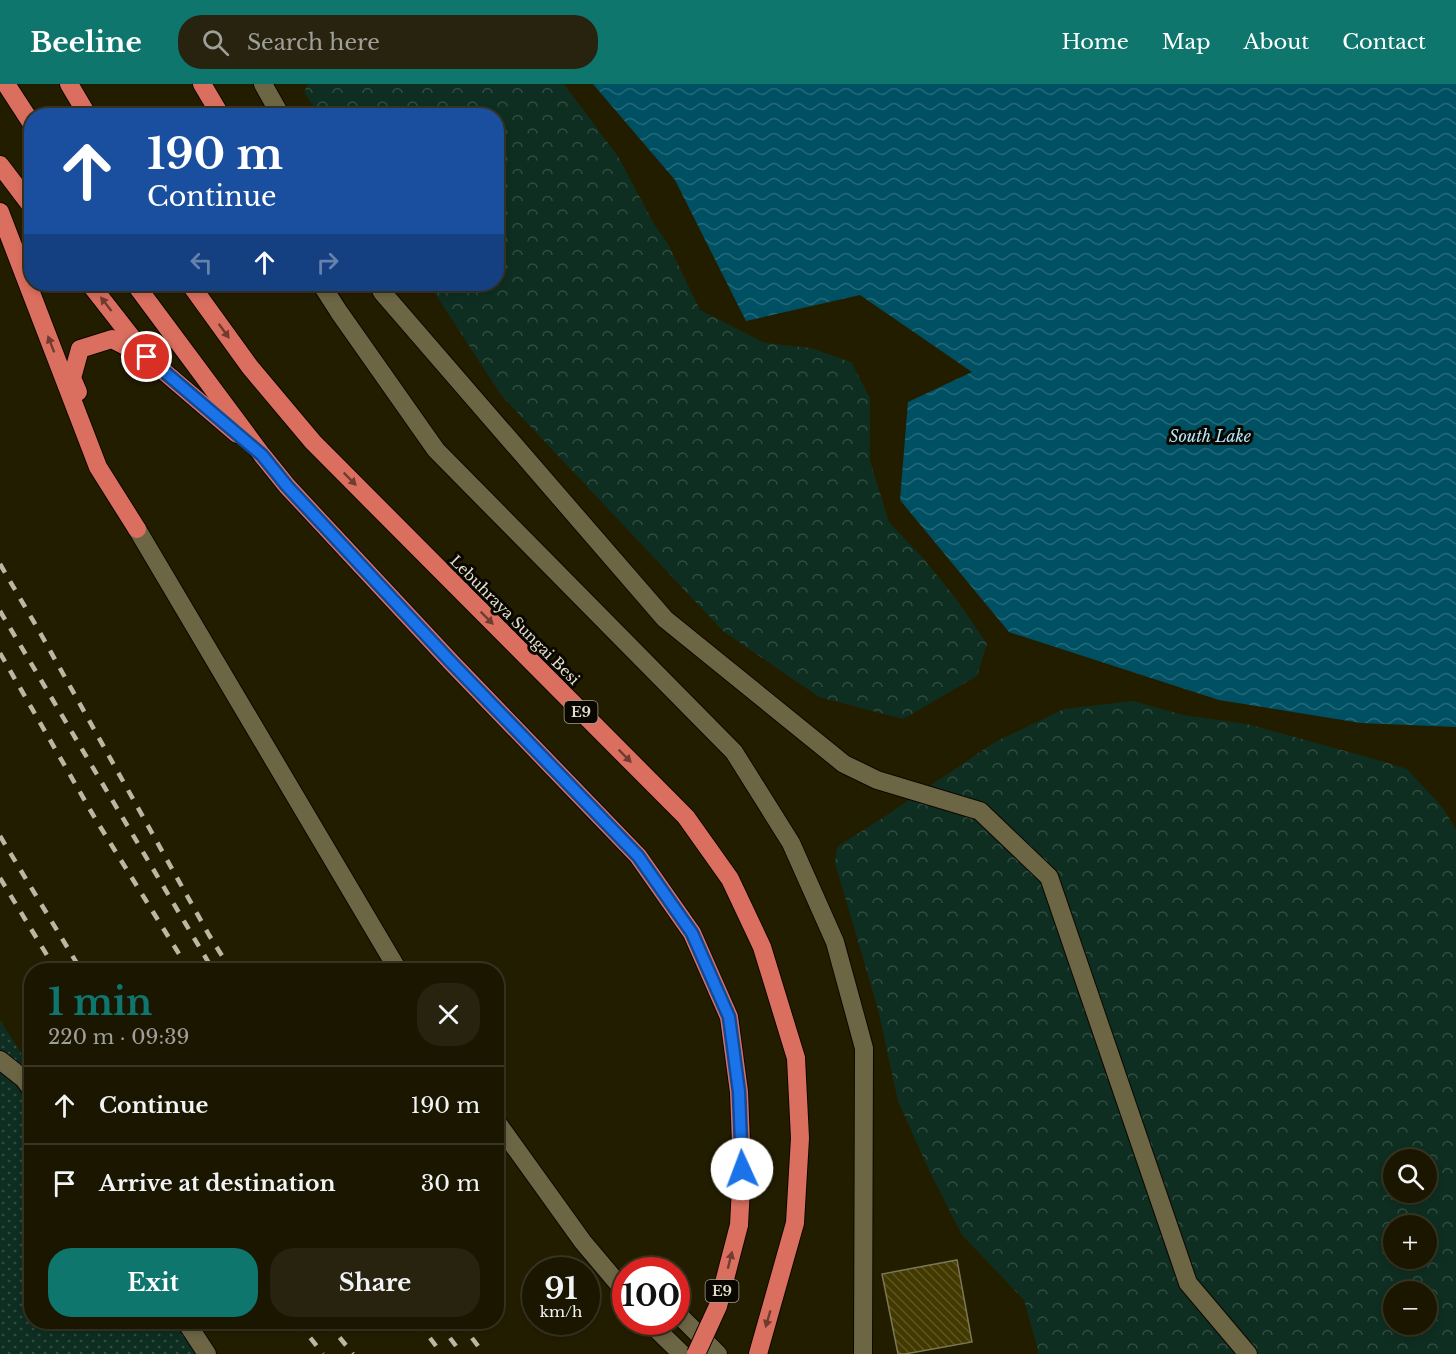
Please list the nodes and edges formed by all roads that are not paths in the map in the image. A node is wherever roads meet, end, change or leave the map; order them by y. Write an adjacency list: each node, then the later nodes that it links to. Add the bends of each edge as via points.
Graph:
1 (6, 84): 8 (highway)
2 (69, 84): 5 (highway)
3 (202, 84): 6 (highway)
4 (263, 84): 7 (street)
5 (83, 108)
6 (216, 108)
7 (276, 108)
8 (24, 112)
9 (0, 165): 10 (highway)
10 (24, 196)
11 (0, 212): 12 (highway, one-way to 11)
12 (24, 275)
13 (30, 291): 21 (highway, one-way to 13, via 98,468)
14 (95, 291): 19 (highway, one-way to 14)
15 (140, 291): 20 (highway, E9)
16 (194, 291): 36 (highway, Lebuhraya Sungai Besi / E9, one-way to 36, via 250,367 313,442 686,818 730,879 762,947 796,1058 800,1138 795,1223)
17 (326, 291): 37 (street, via 436,450 734,752 791,843 834,942 864,1048)
18 (382, 291): 38 (street, via 665,619 844,764 877,780 980,811 1049,877 1188,1283)
19 (147, 357): 20 (highway); 21 (highway, via 112,339 80,348 72,378)
20 (262, 455): 34 (highway, E9, one-way to 20, bridge, via 718,1306 739,1225 742,1169 739,1092 729,1017 692,933 638,856 443,654)
21 (137, 530): 22 (street)
22 (394, 963)
23 (0, 1060): 24 (street)
24 (24, 1079)
25 (504, 1132): 26 (street)
26 (583, 1242): 27 (street); 28 (street)
27 (612, 1263)
28 (612, 1276)
29 (690, 1326): 35 (street)
30 (191, 1329): 32 (street)
31 (662, 1335): 33 (street)
32 (207, 1354)
33 (682, 1354)
34 (696, 1354)
35 (718, 1354)
36 (758, 1354)
37 (863, 1354)
38 (1248, 1354)

